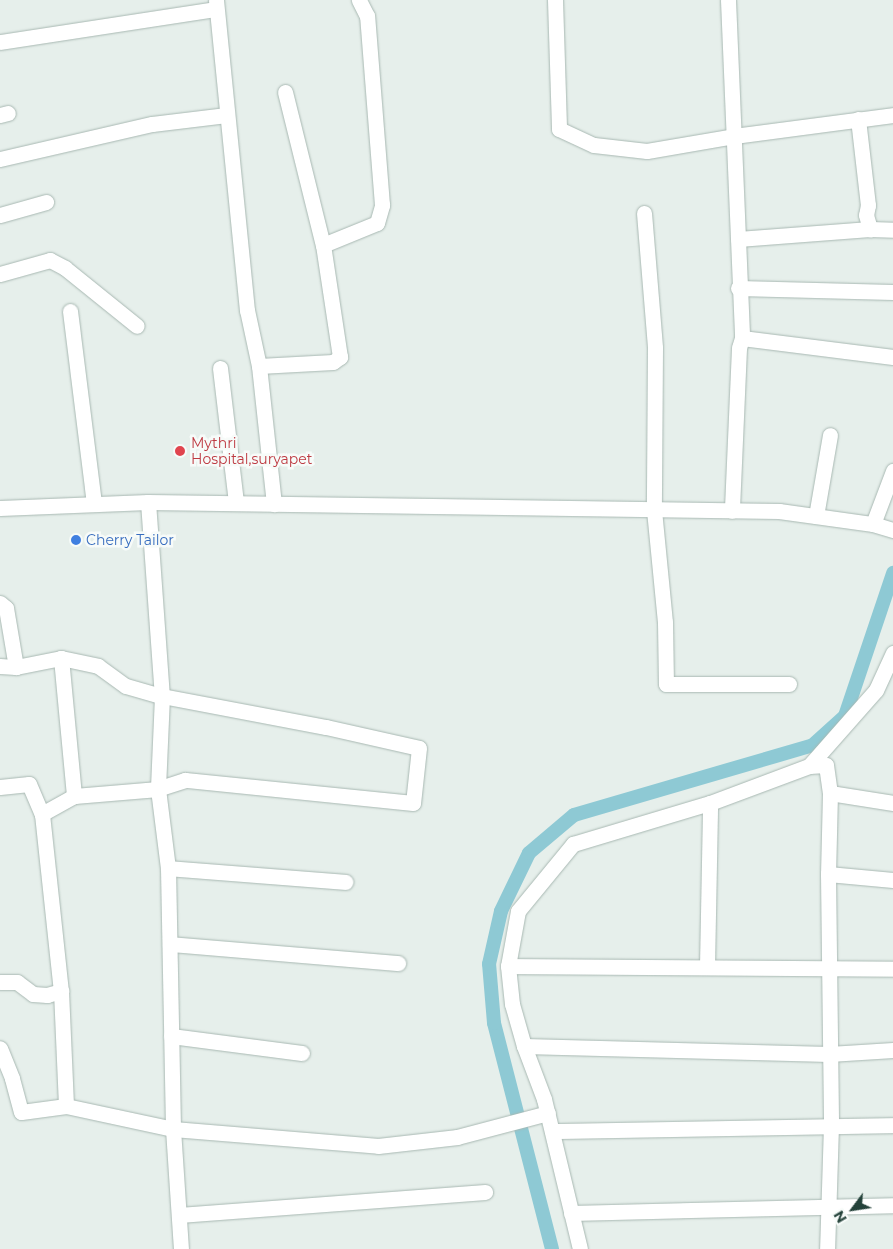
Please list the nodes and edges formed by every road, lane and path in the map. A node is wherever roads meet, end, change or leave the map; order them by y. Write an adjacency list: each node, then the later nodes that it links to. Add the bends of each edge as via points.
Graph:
1 (360, 0): 18 (street, via 367,16 382,205 377,223)
2 (555, 0): 10 (street, via 559,129 594,144 647,151)
3 (728, 0): 10 (street)
4 (216, 4): 5 (street); 7 (street)
5 (0, 42)
6 (285, 92): 18 (street)
7 (226, 115): 11 (street, via 152,124); 26 (street, via 247,310)
8 (893, 115): 9 (street)
9 (858, 118): 10 (street); 15 (street)
10 (734, 136): 17 (street)
11 (0, 159)
12 (46, 202): 14 (street)
13 (644, 212): 35 (street, via 655,348)
14 (0, 215)
15 (870, 229): 16 (street); 17 (street)
16 (893, 230)
17 (738, 238): 20 (street)
18 (323, 245): 26 (street, via 340,357 333,362)
19 (0, 274): 23 (street, via 50,260 65,268)
20 (738, 288): 21 (street); 24 (street)
21 (893, 292)
22 (70, 311): 32 (street)
23 (137, 326)
24 (742, 338): 25 (street); 36 (street)
25 (893, 357)
26 (259, 366): 33 (street)
27 (220, 368): 31 (street)
28 (830, 435): 37 (street)
29 (893, 471): 38 (street)
30 (148, 502): 31 (street); 32 (street); 47 (street)
31 (236, 503): 33 (street)
32 (94, 504): 34 (street)
33 (274, 504): 35 (street)
34 (0, 508)
35 (654, 510): 36 (street); 44 (street, via 665,622 666,684)
36 (732, 511): 37 (street, via 779,511)
37 (816, 516): 38 (street)
38 (881, 527)
39 (0, 603): 43 (street, via 6,608)
40 (893, 653): 46 (street)
41 (61, 658): 43 (street); 47 (street, via 98,666 126,686); 52 (street)
42 (0, 666): 43 (street)
43 (16, 667)
44 (789, 684)
45 (893, 687): 46 (street)
46 (876, 690): 48 (street)
47 (162, 696): 50 (street); 50 (street, via 419,748 413,802 185,780)
48 (810, 766): 51 (street, via 826,765); 53 (street)
49 (0, 787): 55 (street, via 30,784)
50 (158, 789): 52 (street); 56 (street)
51 (830, 793): 54 (street); 57 (street)
52 (74, 796): 55 (street)
53 (710, 803): 62 (street, via 573,844 518,911); 63 (street)
54 (893, 803)
55 (42, 814): 67 (street)
56 (168, 868): 59 (street); 60 (street)
57 (828, 874): 58 (street); 64 (street)
58 (893, 880)
59 (344, 882)
60 (170, 944): 61 (street); 68 (street)
61 (398, 963)
62 (508, 966): 63 (street); 69 (street, via 512,1004)
63 (707, 966): 64 (street)
64 (829, 969): 65 (street); 73 (street)
65 (893, 969)
66 (0, 982): 67 (street, via 17,982 33,994)
67 (61, 991): 74 (street)
68 (172, 1036): 72 (street); 78 (street)
69 (524, 1046): 73 (street); 75 (street)
70 (0, 1048): 74 (street, via 21,1112)
71 (893, 1050): 73 (street)
72 (302, 1053)
73 (829, 1054): 76 (street)
74 (66, 1106): 78 (street)
75 (548, 1113): 78 (street, via 457,1137 378,1146); 79 (street)
76 (831, 1125): 77 (street); 79 (street); 82 (street)
77 (893, 1125)
78 (173, 1129): 84 (street)
79 (552, 1131): 83 (street)
80 (485, 1192): 84 (street)
81 (893, 1205): 82 (street)
82 (828, 1206): 83 (street); 87 (street)
83 (571, 1213): 86 (street)
84 (179, 1215): 85 (street)
85 (181, 1249)
86 (580, 1249)
87 (827, 1249)

